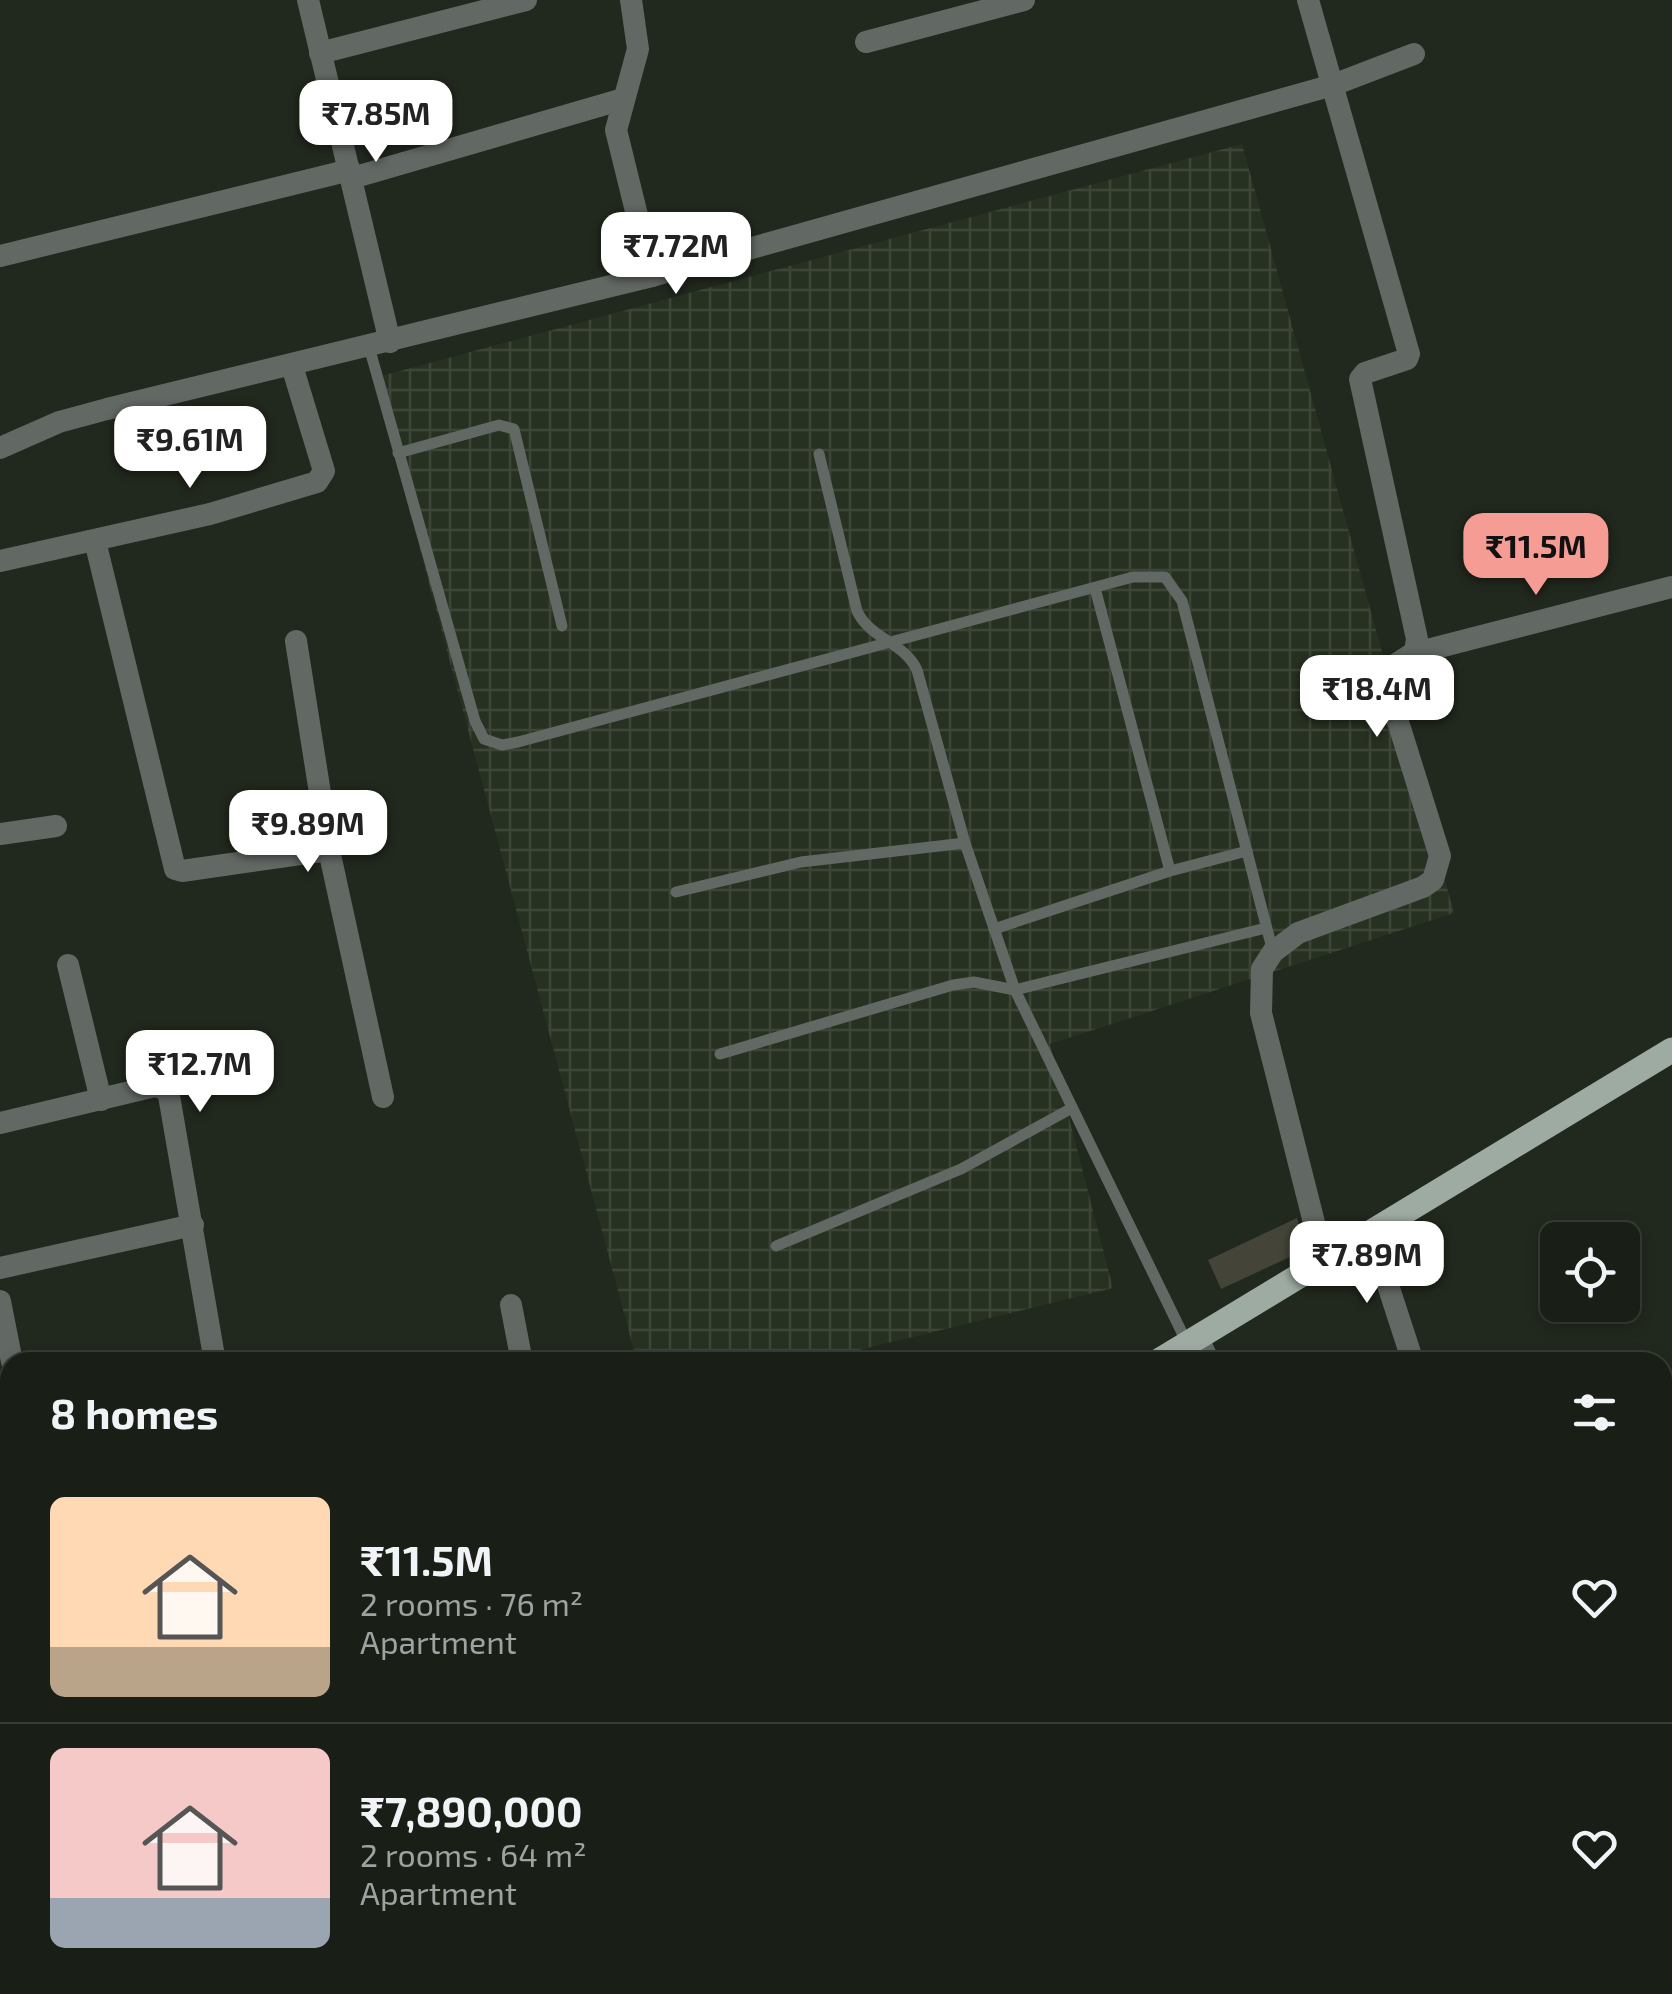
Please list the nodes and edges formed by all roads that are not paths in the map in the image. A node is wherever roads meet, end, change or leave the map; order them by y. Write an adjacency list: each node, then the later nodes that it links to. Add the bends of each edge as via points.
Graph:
1 (308, 0): 7 (street)
2 (526, 0): 7 (street)
3 (631, 0): 10 (street, via 638,49)
4 (1024, 0): 6 (street)
5 (1308, 0): 9 (street)
6 (866, 42)
7 (320, 53): 11 (street)
8 (1414, 54): 9 (street)
9 (1333, 85): 13 (street); 26 (street, via 1409,354 1360,379 1417,639)
10 (623, 99): 11 (street); 13 (street, via 618,147)
11 (351, 174): 12 (street); 14 (street)
12 (0, 256)
13 (652, 276): 14 (street)
14 (380, 345): 15 (street); 17 (lane)
15 (292, 366): 16 (street, via 75,418); 19 (street, via 322,479)
16 (0, 448)
17 (398, 453): 23 (lane, via 500,425 514,429); 25 (lane, via 474,721 492,743 518,742)
18 (819, 454): 25 (lane, via 857,611 865,626)
19 (95, 542): 20 (street); 30 (street, via 175,869)
20 (0, 562)
21 (1672, 587): 26 (street)
22 (1095, 588): 25 (lane); 31 (lane, via 1152,574 1175,586); 32 (lane)
23 (562, 626)
24 (296, 641): 30 (street)
25 (893, 645): 29 (lane, via 910,656 920,679)
26 (1412, 654): 36 (street, via 1391,664 1387,680 1437,840 1438,870 1423,887 1298,933)
27 (56, 826): 28 (street)
28 (0, 834)
29 (965, 843): 33 (lane, via 801,862); 35 (lane)
30 (329, 850): 41 (street)
31 (1247, 852): 32 (lane); 34 (lane)
32 (1170, 870): 35 (lane)
33 (676, 892)
34 (1266, 928): 36 (lane); 38 (lane)
35 (994, 929): 38 (lane)
36 (1272, 952): 48 (street, via 1260,979 1261,1012)
37 (68, 965): 42 (street)
38 (1015, 990): 40 (lane, via 953,985); 43 (lane)
39 (1672, 1050): 46 (main road)
40 (720, 1054)
41 (383, 1096)
42 (101, 1100): 44 (street); 45 (street, via 168,1090)
43 (1072, 1108): 47 (lane, via 961,1168); 52 (lane)
44 (0, 1123)
45 (193, 1225): 49 (street); 54 (street)
46 (1371, 1233): 48 (main road); 58 (street)
47 (776, 1246)
48 (1324, 1262): 52 (main road)
49 (0, 1268)
50 (0, 1301): 53 (street)
51 (512, 1305): 55 (street)
52 (1193, 1341): 56 (main road); 57 (street)
53 (10, 1352)
54 (213, 1352)
55 (520, 1352)
56 (1174, 1352)
57 (1201, 1352)
58 (1410, 1352)

